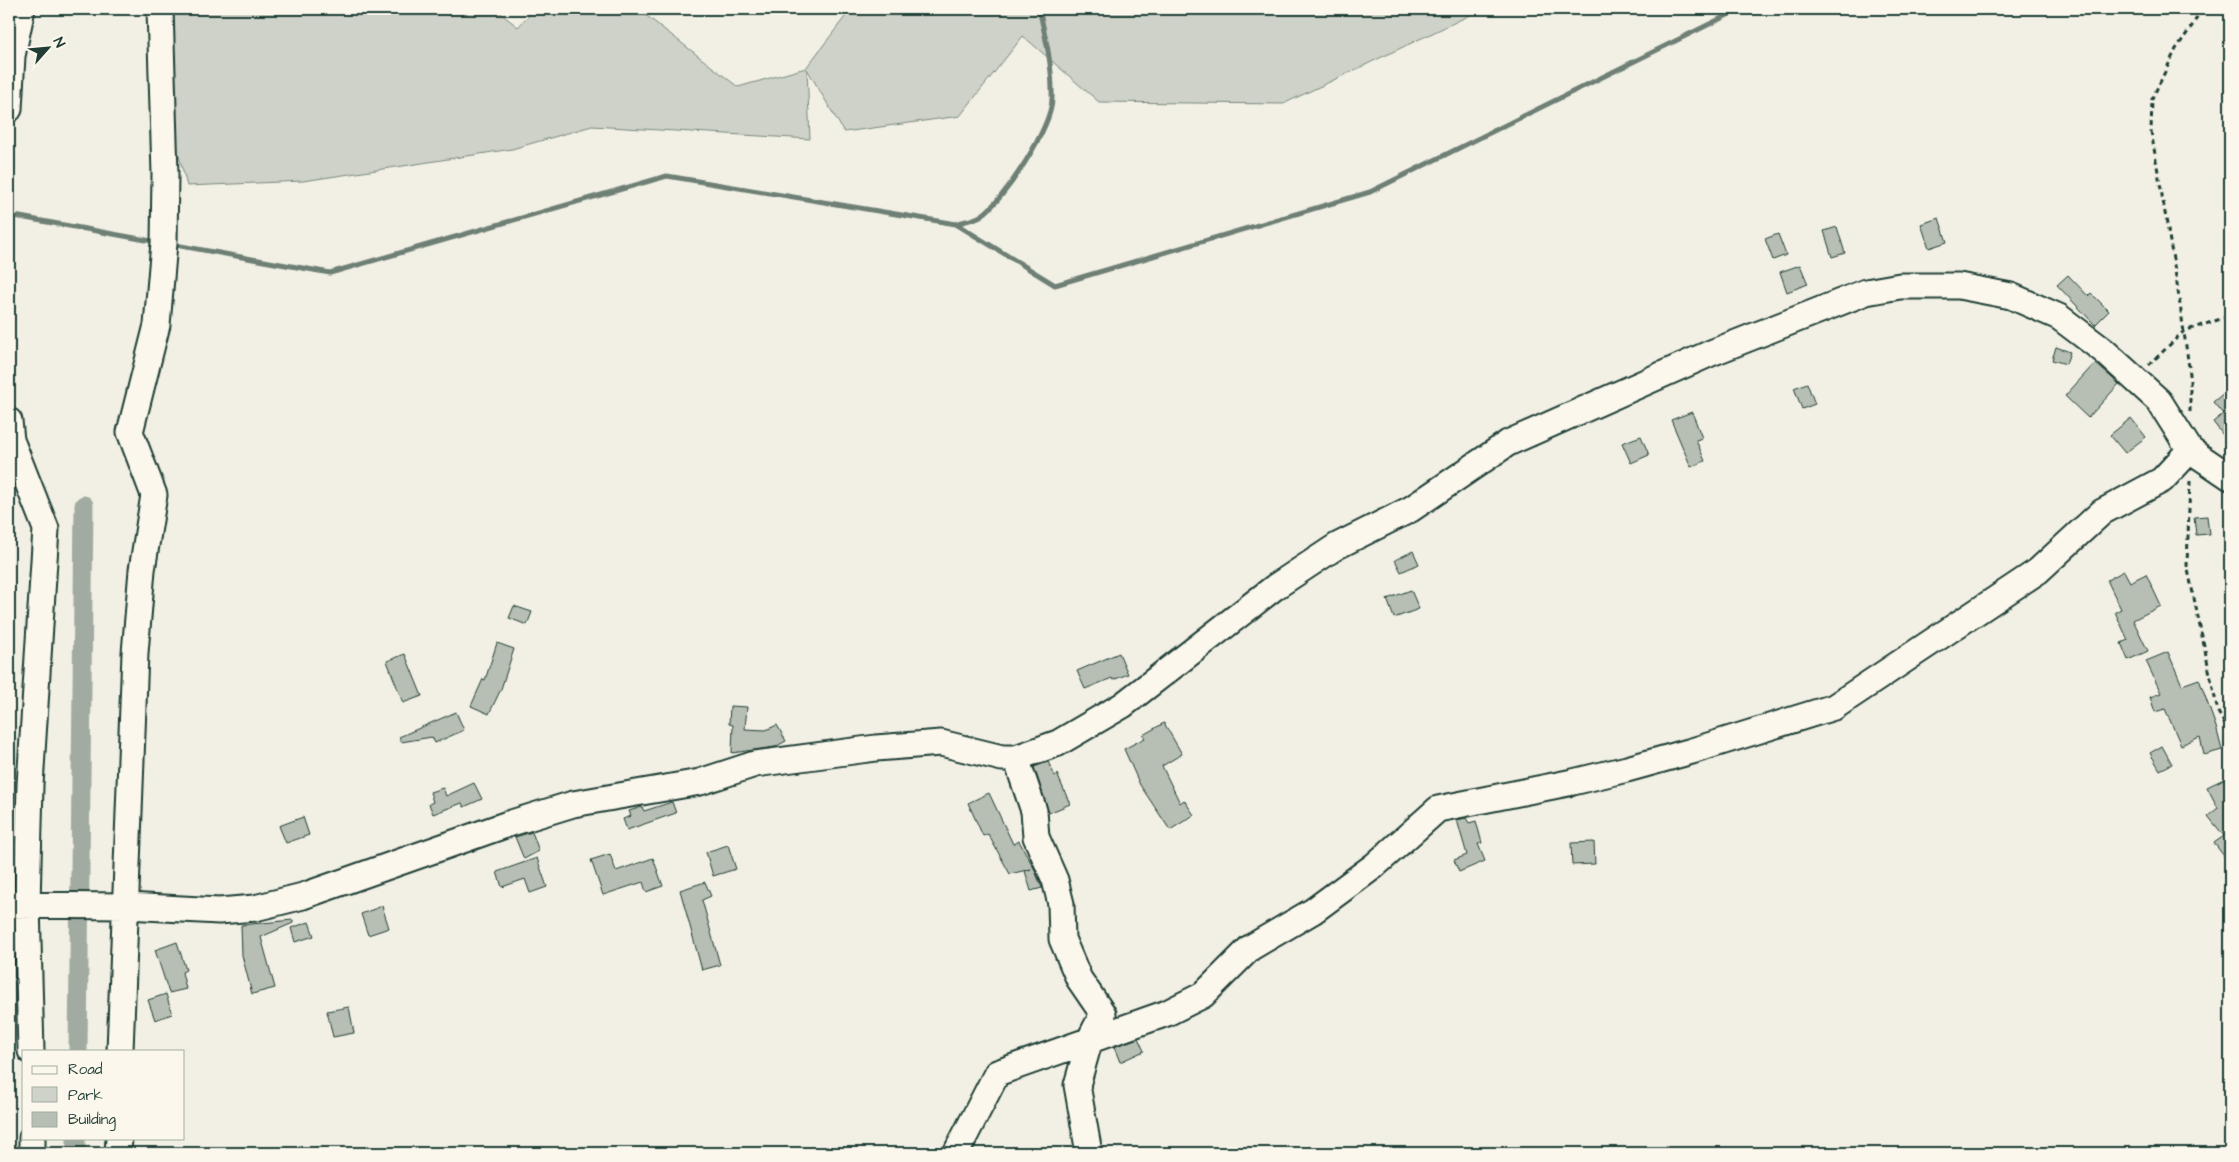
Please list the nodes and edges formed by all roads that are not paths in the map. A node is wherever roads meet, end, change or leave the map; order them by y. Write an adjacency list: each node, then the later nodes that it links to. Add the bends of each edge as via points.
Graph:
1 (22, 9): 3 (street, via 12,56)
2 (160, 9): 9 (street, via 164,243 157,325 130,432 154,495 142,570 135,653)
3 (9, 109)
4 (9, 421): 8 (street, via 11,440 46,529 30,785)
5 (2190, 450): 6 (street); 7 (street, via 2159,401 2059,317 2011,296 1959,286 1900,286 1866,292 1711,354 1508,443 1411,509 1337,546 1275,587 1123,705 1058,743); 10 (street, via 2162,480 2102,512 2038,571 1834,707 1627,769 1438,808 1374,866 1313,911 1250,948 1203,995 1167,1013)
6 (2230, 477)
7 (1016, 758): 9 (street, via 1002,758 941,744 876,748 756,764 700,782 573,804 303,896 255,908 219,911); 10 (street, via 1034,811 1036,837 1062,904 1062,938 1079,979 1103,1014)
8 (18, 905): 9 (street); 11 (street)
9 (127, 906): 12 (street)
10 (1090, 1039): 17 (street, via 997,1073); 18 (street, via 1077,1085)
11 (31, 1050)
12 (120, 1050)
13 (32, 1140): 15 (street)
14 (119, 1140): 16 (street)
15 (32, 1153)
16 (118, 1153)
17 (956, 1153)
18 (1088, 1153)

